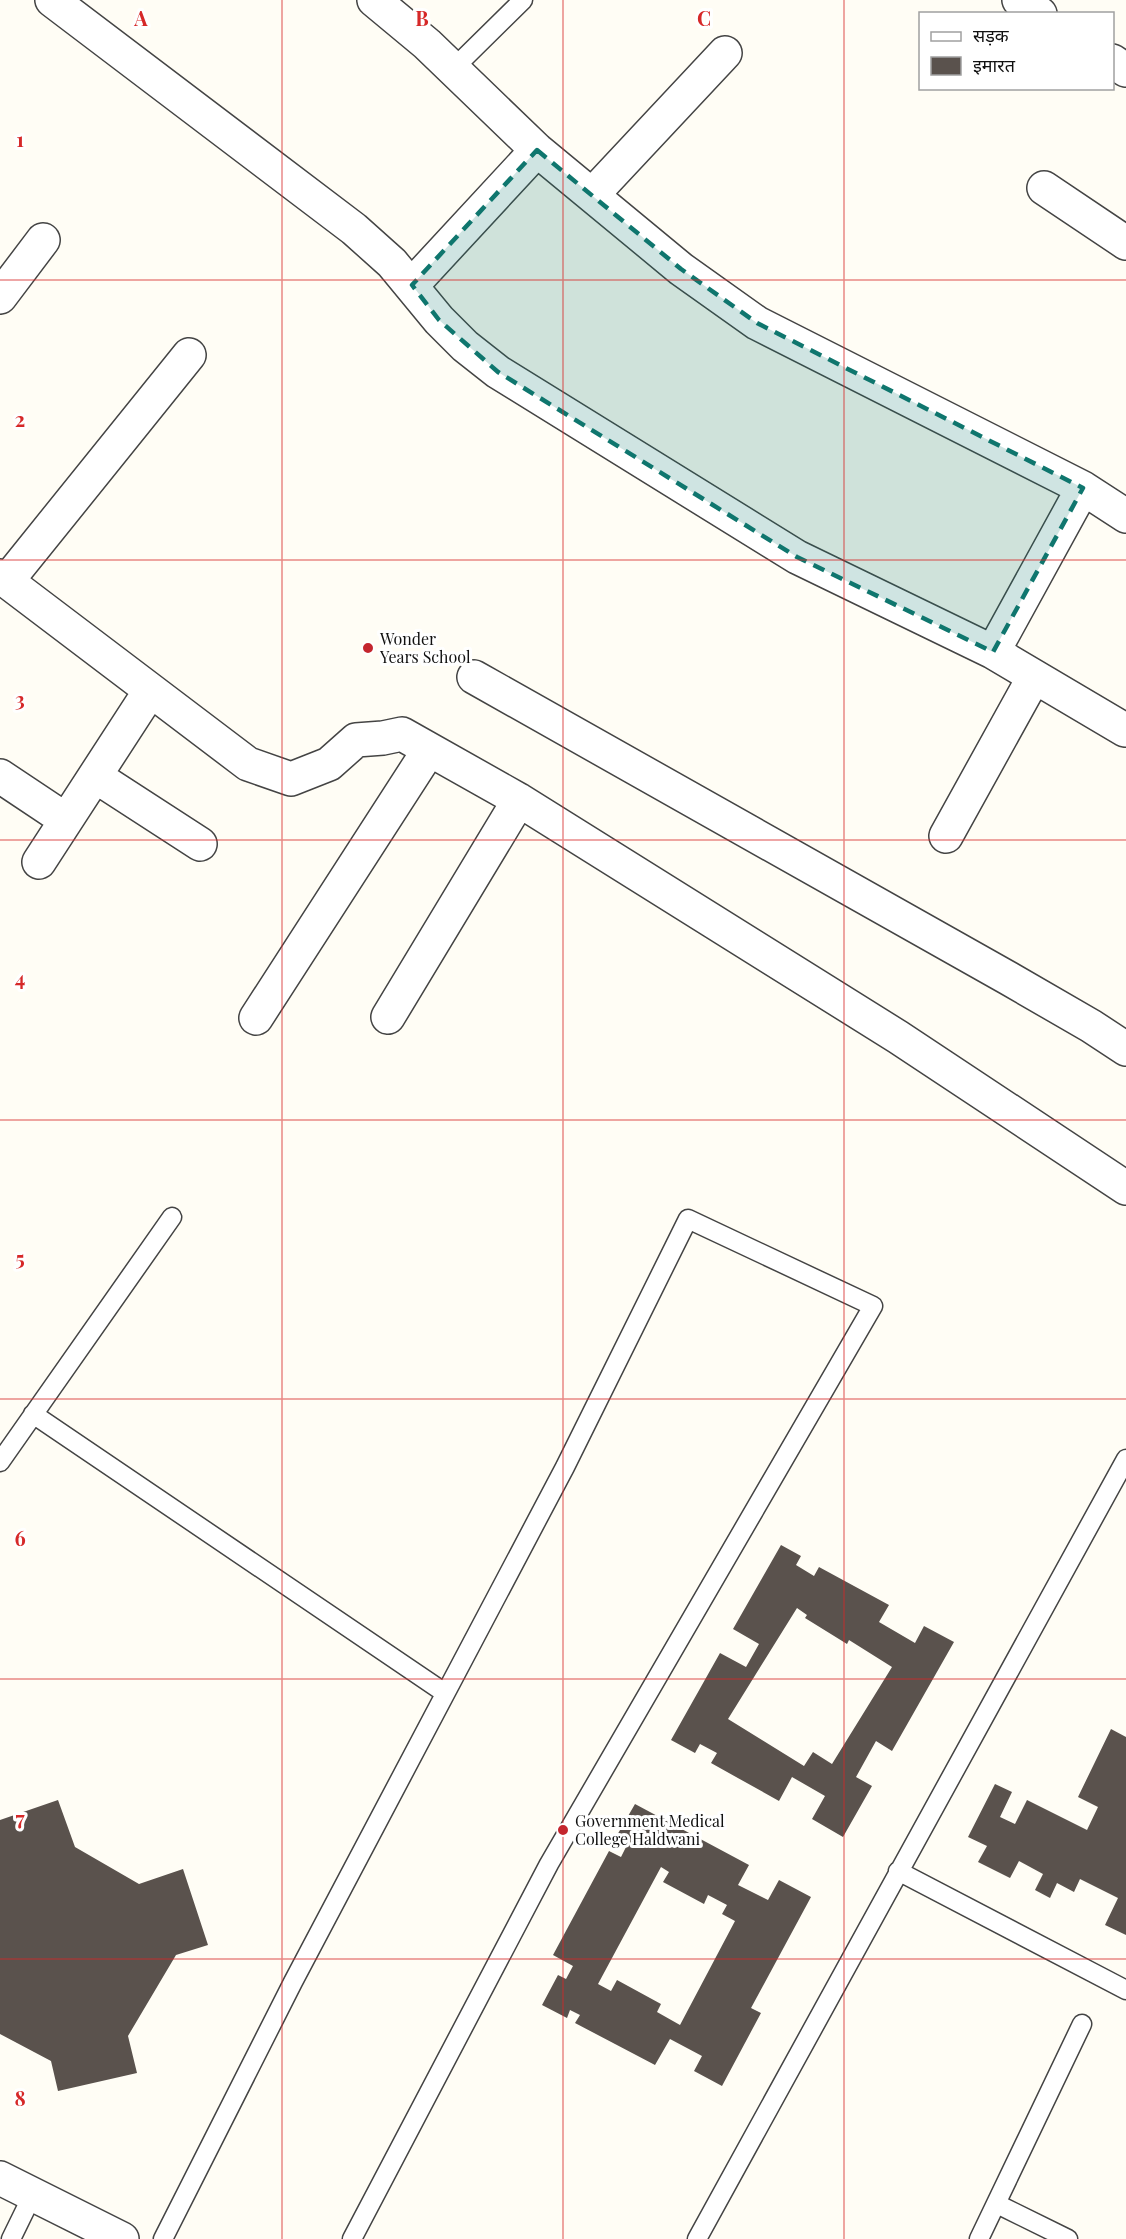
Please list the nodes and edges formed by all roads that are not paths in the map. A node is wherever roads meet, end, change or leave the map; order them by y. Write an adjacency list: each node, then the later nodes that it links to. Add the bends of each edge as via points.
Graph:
1 (52, 0): 13 (street, via 354,229)
2 (374, 0): 7 (street)
3 (523, 0): 7 (lane)
4 (1019, 0): 5 (street)
5 (1037, 12)
6 (725, 53): 10 (street)
7 (453, 69): 8 (street)
8 (537, 150): 10 (street); 13 (street)
9 (1044, 188): 12 (street)
10 (592, 194): 16 (street, via 681,269 757,323)
11 (44, 240): 14 (street)
12 (1126, 243)
13 (412, 285): 19 (street, via 465,346 498,372 797,557)
14 (0, 297)
15 (189, 355): 18 (street)
16 (1083, 488): 17 (street); 19 (street)
17 (1126, 516)
18 (3, 578): 22 (street)
19 (993, 652): 20 (street)
20 (1034, 676): 23 (street); 29 (street)
21 (474, 677): 34 (street, via 1008,978)
22 (150, 691): 24 (street, via 248,764 291,779 329,764 356,740 402,734); 26 (street)
23 (1125, 730)
24 (429, 750): 27 (street); 32 (street)
25 (0, 776): 28 (street)
26 (95, 776): 28 (street); 30 (street)
27 (519, 800): 33 (street); 35 (street, via 898,1037)
28 (66, 820): 31 (street)
29 (946, 837)
30 (200, 844)
31 (39, 862)
32 (256, 1017)
33 (388, 1017)
34 (1126, 1049)
35 (1126, 1188)
36 (172, 1217): 37 (lane)
37 (33, 1414): 39 (lane); 40 (lane)
38 (1126, 1460): 41 (lane)
39 (0, 1461)
40 (445, 1693): 49 (lane); 50 (lane, via 688,1219 873,1306 549,1864)
41 (898, 1870): 42 (lane); 51 (lane)
42 (1126, 1990)
43 (1082, 2024): 46 (lane)
44 (0, 2178): 45 (street)
45 (32, 2196): 47 (lane); 48 (street)
46 (997, 2204): 52 (lane); 53 (lane)
47 (11, 2239)
48 (122, 2239)
49 (162, 2239)
50 (352, 2239)
51 (696, 2239)
52 (980, 2239)
53 (1068, 2239)

